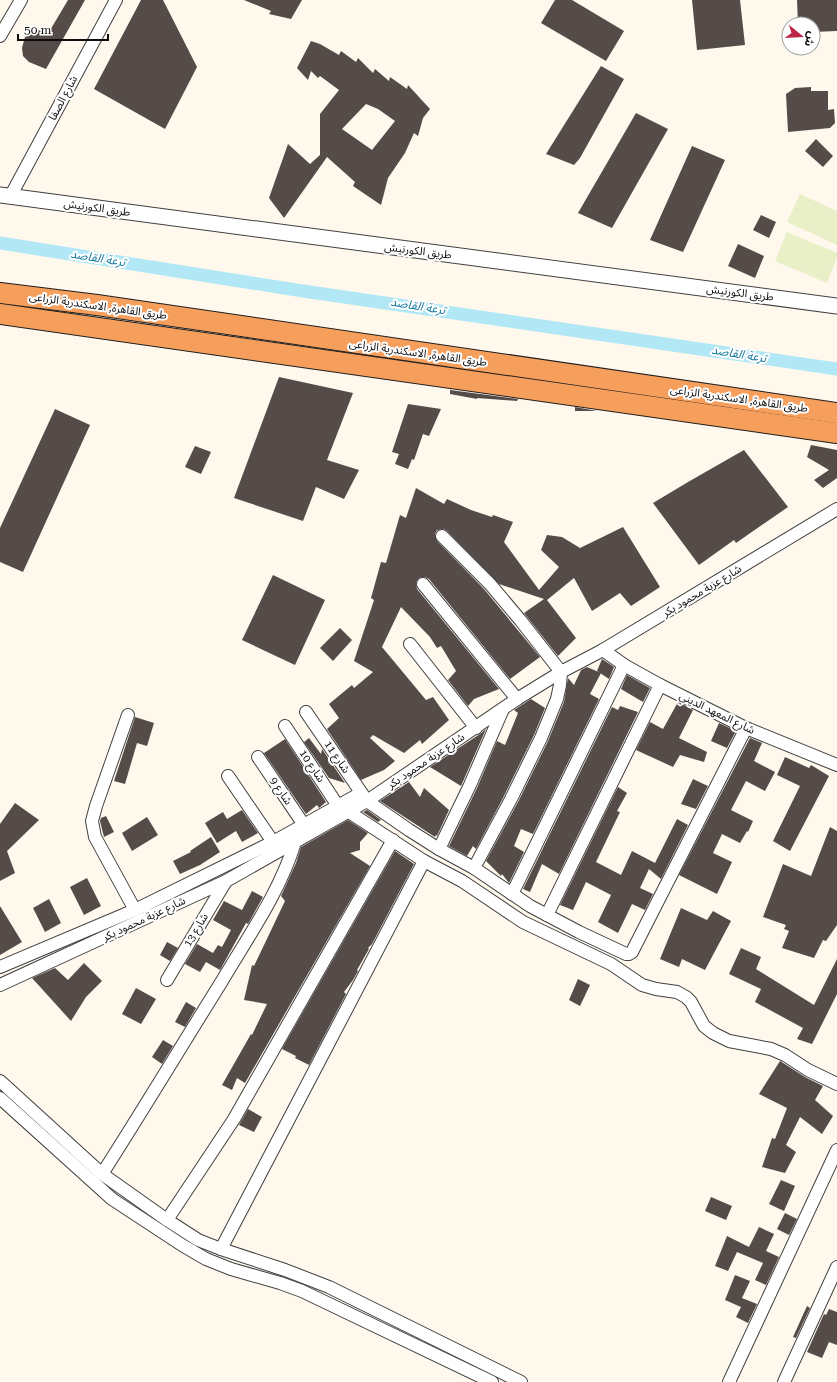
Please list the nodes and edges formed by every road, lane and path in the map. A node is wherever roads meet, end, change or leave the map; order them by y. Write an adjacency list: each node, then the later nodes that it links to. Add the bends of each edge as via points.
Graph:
1 (21, 0): 3 (street)
2 (116, 0): 4 (street, شارع الصفا)
3 (0, 36)
4 (5, 196): 7 (street, طريق الكورنيش)
5 (3, 293): 6 (highway, طريق القاهرة, الاسكندرية الزراعى); 8 (highway)
6 (97, 305): 9 (highway); 10 (highway, طريق القاهرة, الاسكندرية الزراعى)
7 (837, 306)
8 (2, 315): 9 (highway, طريق القاهرة, الاسكندرية الزراعى)
9 (94, 328): 11 (highway, طريق القاهرة, الاسكندرية الزراعى)
10 (837, 413)
11 (837, 433)
12 (837, 510): 16 (street, شارع عزبة محمود بكر)
13 (442, 536): 18 (street, via 490,584)
14 (423, 584): 20 (street)
15 (410, 644): 25 (street)
16 (603, 650): 17 (street, شارع المعهد الديني); 18 (street, شارع عزبة محمود بكر)
17 (624, 665): 19 (street, شارع المعهد الديني); 40 (street)
18 (561, 672): 20 (street, شارع عزبة محمود بكر); 38 (street, via 557,699 541,738)
19 (660, 685): 26 (street, شارع المعهد الديني); 42 (street)
20 (516, 699): 21 (street, شارع عزبة محمود بكر)
21 (503, 709): 25 (street, شارع عزبة محمود بكر); 36 (street)
22 (306, 712): 30 (street, شارع 11)
23 (128, 715): 41 (street, via 92,821 95,837)
24 (285, 726): 31 (street, شارع 10)
25 (476, 728): 30 (street, شارع عزبة محمود بكر)
26 (746, 728): 28 (street, شارع المعهد الديني); 42 (street, via 632,952 626,954)
27 (258, 757): 32 (street, شارع 9)
28 (837, 765)
29 (228, 776): 34 (street)
30 (364, 797): 31 (street, شارع عزبة محمود بكر); 36 (street)
31 (344, 809): 32 (street, شارع عزبة محمود بكر); 33 (street); 35 (street, شارع عزبة محمود بكر)
32 (304, 825): 34 (street, شارع عزبة محمود بكر)
33 (393, 840): 37 (street); 51 (street, via 234,1119)
34 (273, 842): 41 (street, شارع عزبة محمود بكر)
35 (295, 842): 39 (street, شارع عزبة محمود بكر); 50 (street, via 283,875 246,941)
36 (439, 849): 38 (street)
37 (424, 861): 47 (street, via 462,881 523,922 611,964 642,985 677,992 691,1002 704,1026 713,1033 729,1041 771,1049); 52 (street)
38 (474, 868): 40 (street)
39 (226, 881): 44 (street, شارع 13); 45 (street, شارع عزبة محمود بكر)
40 (512, 894): 42 (street)
41 (135, 910): 43 (street, شارع عزبة محمود بكر)
42 (547, 915)
43 (0, 968)
44 (167, 980)
45 (0, 985)
46 (0, 1081): 50 (street)
47 (837, 1084)
48 (0, 1098): 54 (street, via 112,1198 200,1255 231,1269 302,1291)
49 (837, 1150): 56 (street)
50 (102, 1174): 51 (street)
51 (167, 1220): 52 (street, via 198,1240)
52 (221, 1249): 55 (street, via 329,1287)
53 (837, 1267): 57 (street)
54 (492, 1382)
55 (521, 1382)
56 (729, 1382)
57 (784, 1382)

